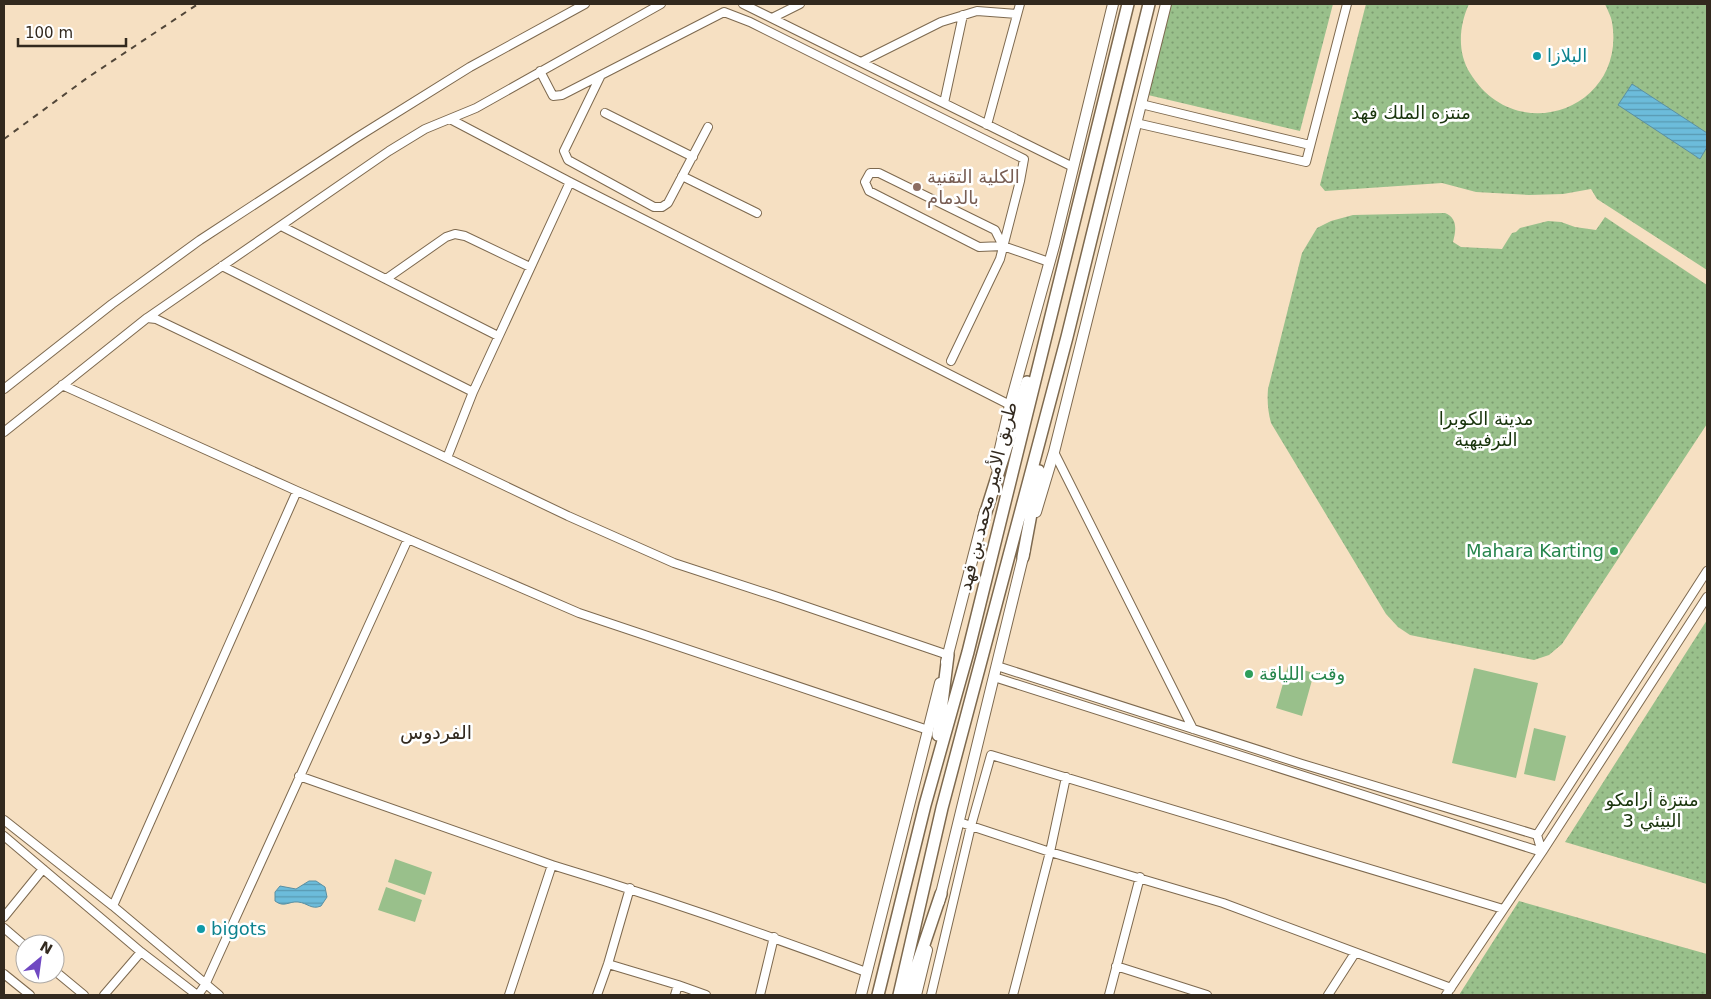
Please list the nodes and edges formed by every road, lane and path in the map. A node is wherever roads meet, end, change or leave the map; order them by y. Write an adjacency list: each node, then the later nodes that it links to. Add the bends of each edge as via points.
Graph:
1 (585, 4): 42 (street, via 470,67 200,240)
2 (661, 4): 15 (street)
3 (744, 4): 13 (street)
4 (800, 4): 13 (street)
5 (1020, 4): 11 (street)
6 (1112, 4): 26 (main road)
7 (1128, 4): 36 (highway, طريق الأمير محمد بن فهد)
8 (1149, 4): 39 (highway, طريق الأمير محمد بن فهد)
9 (1166, 4): 18 (main road)
10 (1347, 4): 24 (street)
11 (1017, 14): 12 (street, via 977,11); 22 (street)
12 (964, 15): 14 (street, via 941,22); 17 (street)
13 (772, 18): 14 (street)
14 (861, 62): 17 (street)
15 (540, 71): 16 (street, via 553,96); 20 (street, via 476,108)
16 (600, 77): 27 (street, via 564,151 568,160 654,207 668,203); 31 (street, via 724,12 750,22 1024,159)
17 (944, 103): 22 (street)
18 (1141, 104): 21 (main road); 24 (street)
19 (606, 113): 25 (street)
20 (450, 119): 28 (street); 30 (street, via 425,129 389,151)
21 (1136, 123): 24 (street, via 1306,162); 46 (main road)
22 (988, 125): 26 (street)
23 (708, 127): 25 (street)
24 (1310, 145)
25 (693, 158): 27 (street)
26 (1073, 167): 32 (main road)
27 (682, 176): 29 (street)
28 (570, 182): 34 (street); 44 (street)
29 (757, 213)
30 (281, 226): 33 (street); 35 (street)
31 (1003, 246): 31 (street, via 994,230 879,173 870,173 865,182 869,190 980,247); 32 (street); 40 (street, via 1000,259)
32 (1049, 262): 44 (main road)
33 (222, 266): 37 (street); 43 (street)
34 (530, 267): 35 (street, via 455,234); 38 (street)
35 (386, 279): 38 (street)
36 (1057, 287): 49 (highway); 66 (highway, طريق الأمير محمد بن فهد, via 968,652)
37 (147, 318): 41 (street); 47 (street)
38 (498, 336): 43 (street)
39 (1067, 337): 51 (highway); 107 (highway, طريق الأمير محمد بن فهد, via 942,808)
40 (951, 360)
41 (62, 385): 45 (street); 48 (street)
42 (4, 389)
43 (473, 392): 47 (street)
44 (1010, 405): 49 (main road)
45 (4, 432)
46 (1054, 452): 51 (main road); 59 (street)
47 (447, 458): 56 (street, via 674,563)
48 (297, 491): 50 (street); 79 (street)
49 (984, 518): 56 (main road)
50 (408, 540): 60 (street, via 579,613); 64 (street)
51 (1022, 557): 57 (main road)
52 (1707, 571): 54 (street)
53 (1707, 598): 55 (street)
54 (1670, 628): 55 (street); 62 (street)
55 (1682, 636): 63 (street)
56 (948, 655): 60 (main road); 66 (highway)
57 (997, 666): 58 (main road); 59 (street)
58 (994, 677): 61 (street); 68 (main road)
59 (1192, 728): 61 (street); 70 (street)
60 (928, 730): 89 (main road)
61 (1196, 741): 73 (street)
62 (1588, 756): 63 (street); 70 (street)
63 (1600, 764): 73 (street)
64 (299, 776): 74 (street); 92 (street)
65 (1066, 777): 69 (street, via 991,755); 72 (street); 80 (street)
66 (925, 805): 94 (highway, طريق الأمير محمد بن فهد)
67 (4, 820): 79 (street)
68 (959, 822): 69 (street); 78 (main road)
69 (971, 826): 72 (street); 110 (street)
70 (1537, 835): 73 (street)
71 (4, 836): 75 (street)
72 (1050, 852): 76 (street); 111 (street)
73 (1542, 852): 80 (street)
74 (552, 864): 77 (street); 101 (street)
75 (43, 869): 81 (street); 85 (street)
76 (1140, 877): 86 (street, via 1222,903); 88 (street)
77 (630, 888): 84 (street); 87 (street)
78 (941, 894): 108 (highway); 109 (main road)
79 (113, 906): 92 (street)
80 (1503, 909): 95 (street)
81 (4, 917)
82 (4, 928): 83 (street)
83 (15, 937)
84 (774, 938): 89 (street); 105 (street)
85 (140, 952): 98 (street); 99 (street)
86 (1355, 953): 95 (street); 114 (street)
87 (608, 964): 93 (street); 102 (street)
88 (1116, 966): 112 (street); 113 (street)
89 (866, 972): 106 (main road)
90 (4, 974): 96 (street)
91 (65, 979): 97 (street)
92 (205, 985): 99 (street); 100 (street)
93 (678, 985): 103 (street); 104 (street)
94 (879, 992)
95 (1449, 992)
96 (30, 995)
97 (84, 995)
98 (104, 995)
99 (198, 995)
100 (219, 995)
101 (509, 995)
102 (597, 995)
103 (675, 995)
104 (706, 995)
105 (760, 995)
106 (861, 995)
107 (899, 995)
108 (907, 995)
109 (916, 995)
110 (932, 995)
111 (1012, 995)
112 (1108, 995)
113 (1207, 995)
114 (1328, 995)

